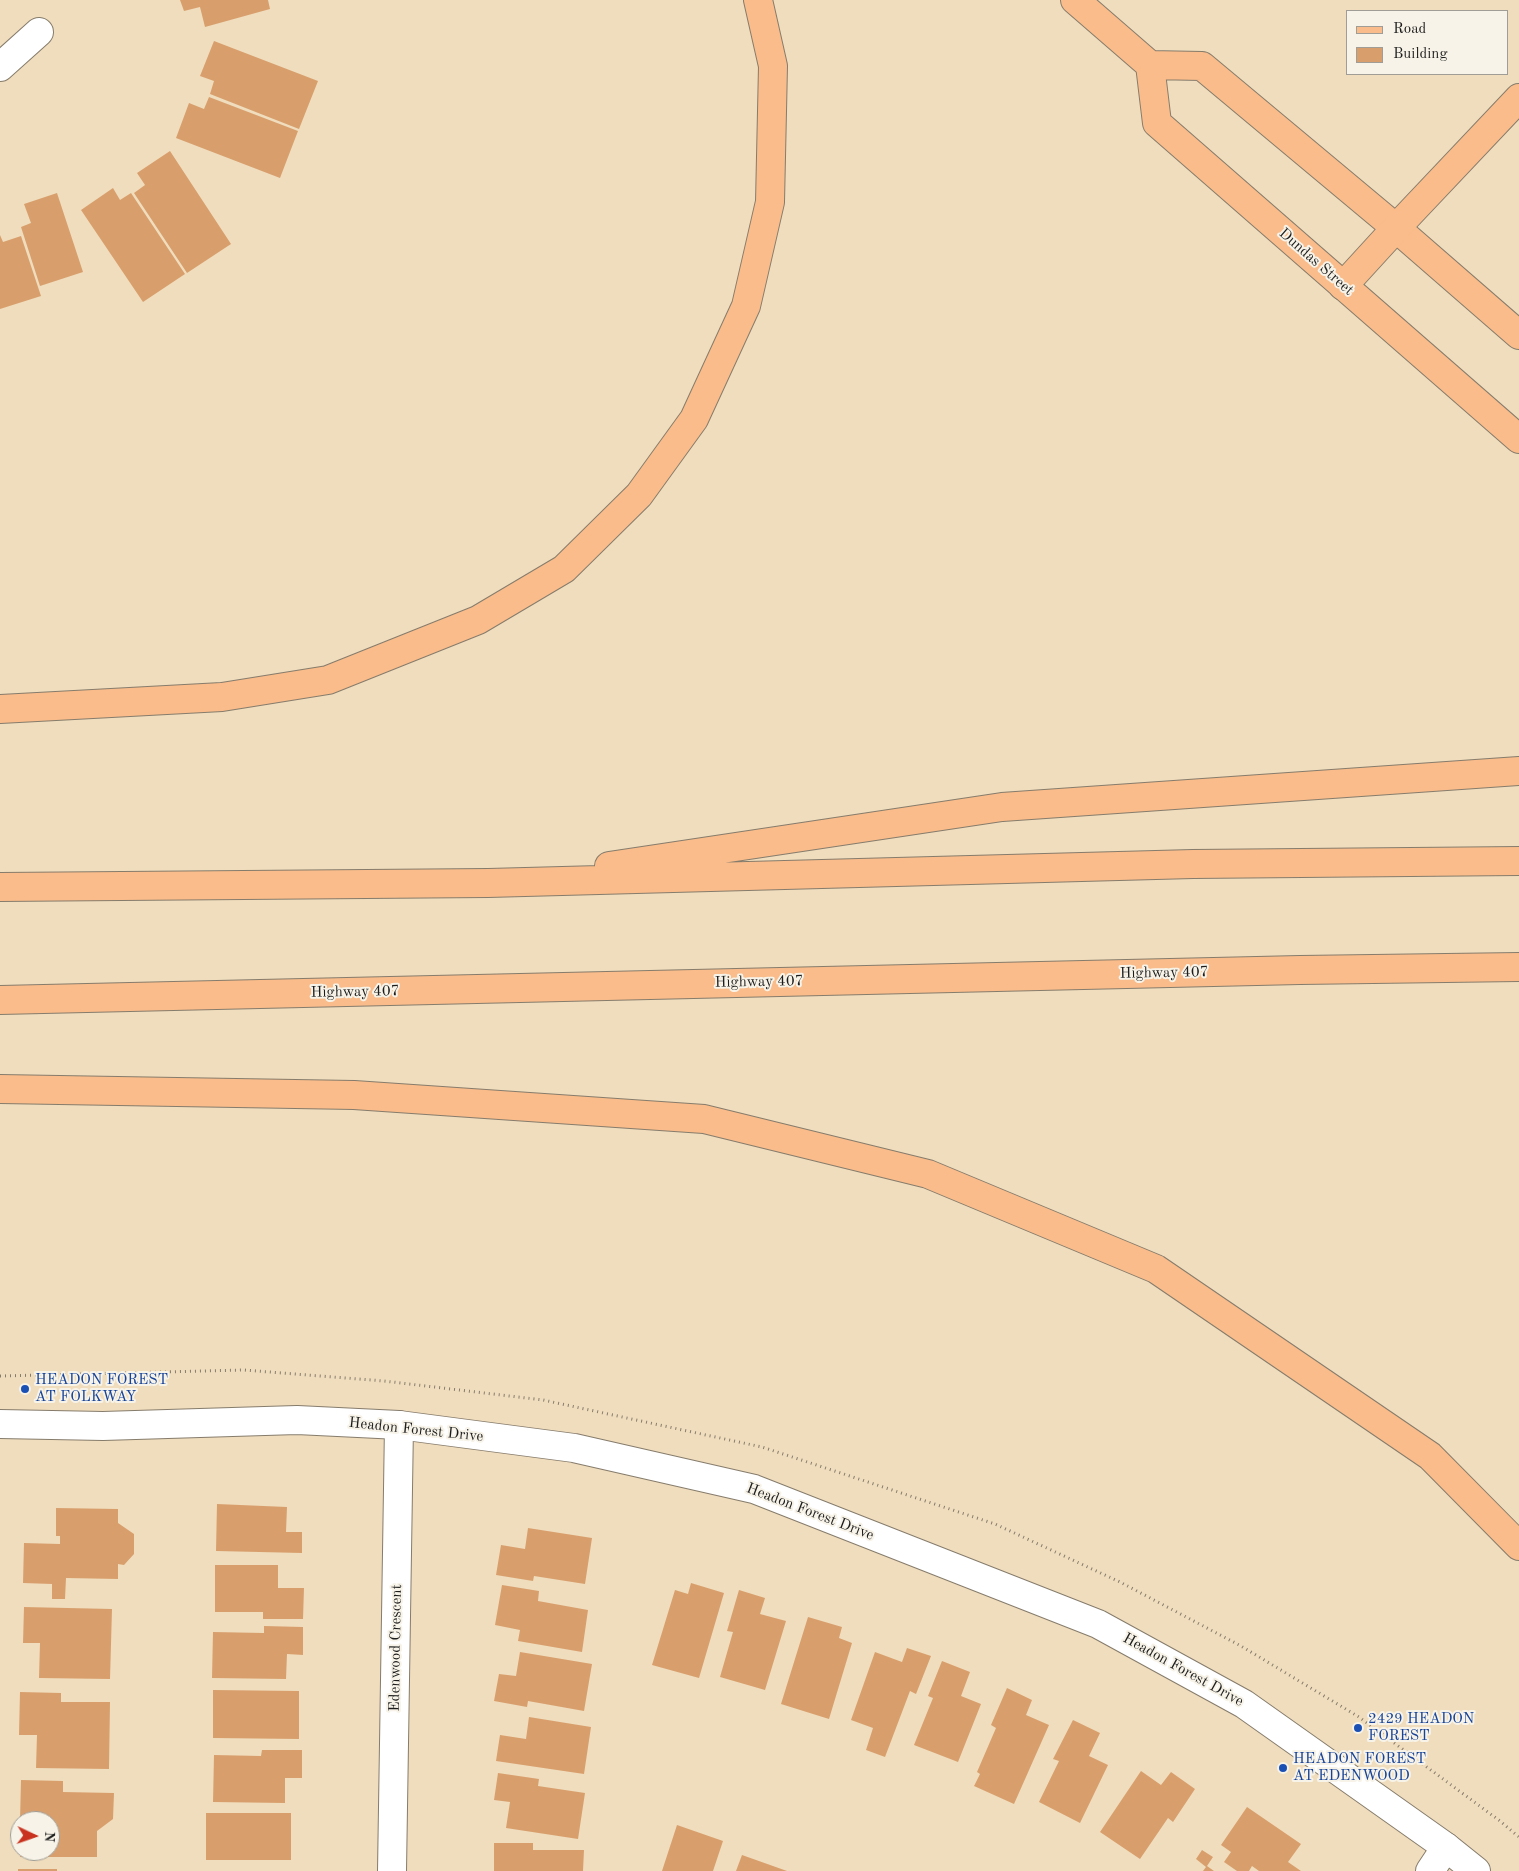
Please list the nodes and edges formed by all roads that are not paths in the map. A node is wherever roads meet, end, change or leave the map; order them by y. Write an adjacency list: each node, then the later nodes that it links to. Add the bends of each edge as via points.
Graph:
1 (758, 0): 11 (main road, via 773,66 770,202 746,306 694,419 639,495 564,569 478,620 328,680 222,697)
2 (1076, 0): 4 (main road)
3 (39, 32): 5 (street)
4 (1150, 65): 7 (main road, via 1202,66); 8 (main road, Dundas Street, via 1157,123)
5 (0, 67)
6 (1519, 98): 7 (main road)
7 (1396, 228): 8 (main road); 9 (main road)
8 (1343, 286): 10 (main road, Dundas Street)
9 (1519, 335)
10 (1519, 439)
11 (0, 709)
12 (1519, 771): 14 (main road, via 1002,807)
13 (1519, 861): 14 (main road, via 1193,864)
14 (488, 884): 15 (main road)
15 (0, 887)
16 (1519, 967): 17 (main road, Highway 407)
17 (0, 1000)
18 (0, 1089): 21 (main road, via 354,1095 704,1119 928,1174 1156,1269 1430,1456)
19 (0, 1424): 20 (street, Headon Forest Drive, via 103,1426 297,1420)
20 (400, 1426): 22 (street, Headon Forest Drive, via 574,1448 754,1489 1098,1624 1244,1704); 23 (street, Edenwood Crescent)
21 (1519, 1546)
22 (1446, 1847): 24 (street); 25 (street, Headon Forest Drive)
23 (392, 1871)
24 (1430, 1871)
25 (1476, 1871)

